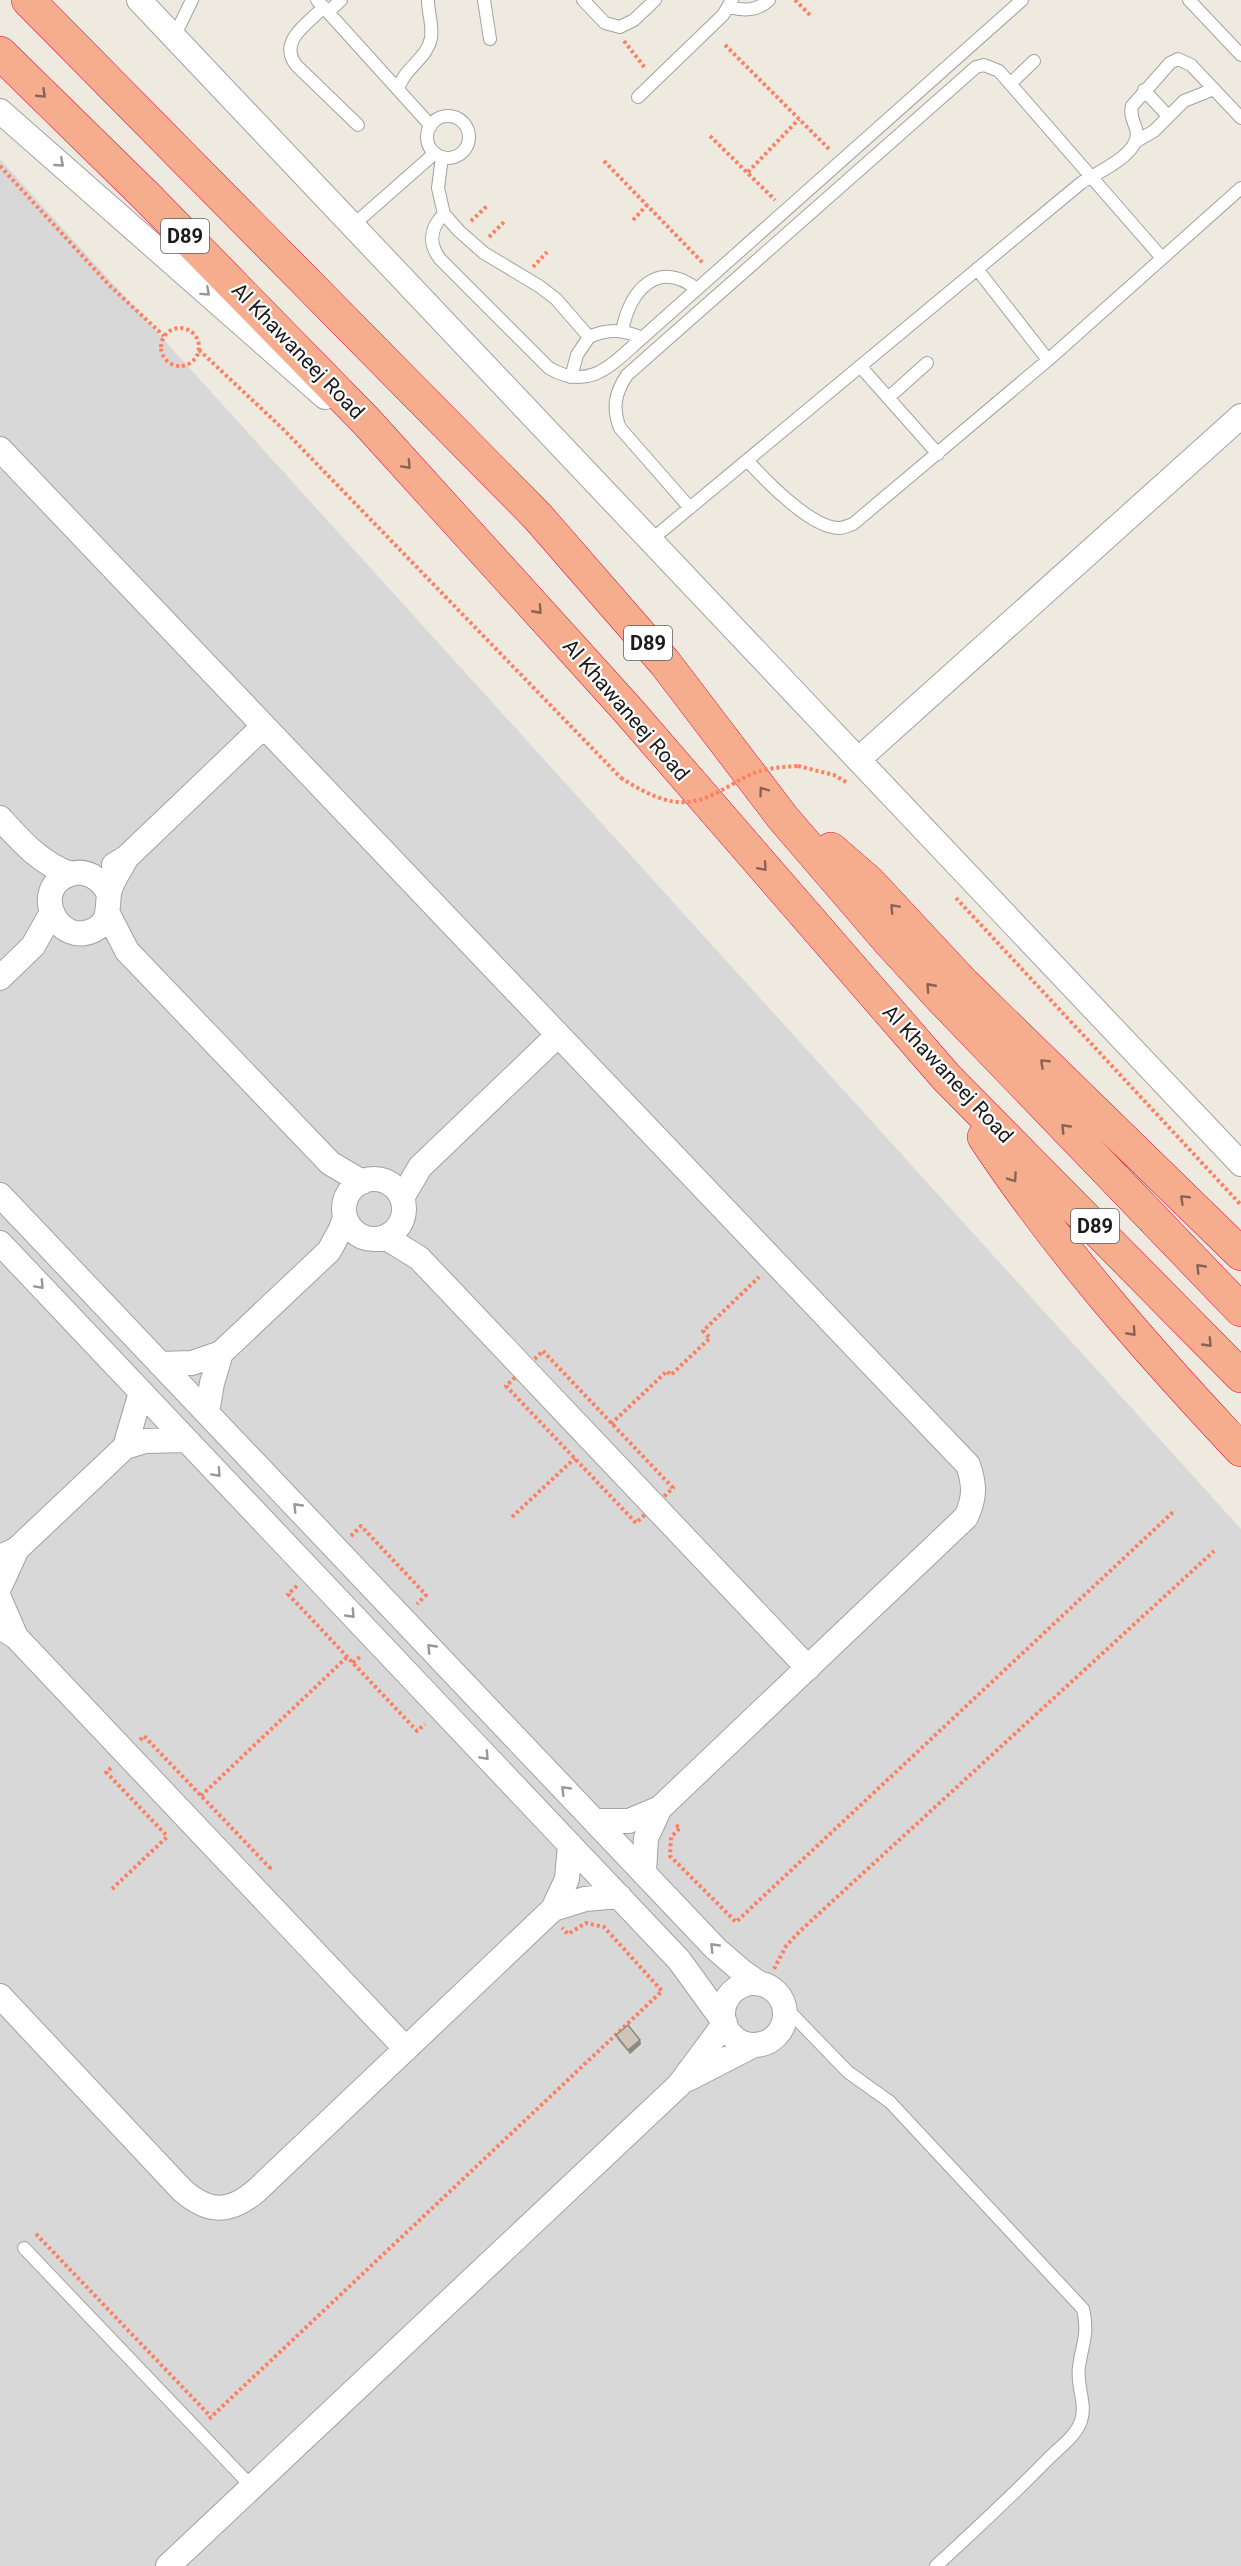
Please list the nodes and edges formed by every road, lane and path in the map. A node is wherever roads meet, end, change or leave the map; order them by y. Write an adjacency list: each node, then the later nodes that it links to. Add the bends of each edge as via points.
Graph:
1 (28, 0): 78 (highway, D89, one-way to 1, via 665,663 538,518)
2 (140, 0): 17 (street)
3 (192, 0): 17 (lane)
4 (341, 0): 14 (lane)
5 (428, 0): 25 (lane, via 430,40 420,59 405,72)
6 (484, 0): 18 (lane)
7 (583, 0): 16 (lane)
8 (655, 0): 16 (lane, via 627,25)
9 (769, 0): 13 (lane, via 753,9 741,10)
10 (795, 0): 15 (path)
11 (1022, 0): 39 (lane)
12 (1189, 0): 21 (lane)
13 (730, 3): 23 (lane)
14 (323, 7): 25 (lane); 33 (lane, via 294,36 289,56)
15 (810, 15)
16 (612, 27): 23 (path)
17 (174, 37): 50 (street)
18 (490, 39)
19 (725, 45): 32 (path)
20 (0, 54): 68 (highway, Al Khawaneej Road / D89, one-way to 68, via 146,196)
21 (1241, 55)
22 (1034, 61): 24 (lane)
23 (655, 80): 28 (lane)
24 (1010, 84): 42 (lane); 72 (lane, via 992,66 976,67 627,375 615,401 620,428)
25 (398, 89): 34 (lane)
26 (1214, 89): 27 (lane, via 1191,65 1178,59); 30 (lane, via 1184,101); 31 (lane)
27 (1144, 90): 30 (lane); 36 (lane, via 1131,111 1137,133)
28 (638, 97)
29 (0, 111): 68 (street, one-way to 68, via 319,393)
30 (1168, 116): 36 (lane, via 1154,131)
31 (1241, 118)
32 (800, 119): 39 (path); 41 (path)
33 (358, 125)
34 (431, 126): 37 (lane, via 427,140); 37 (lane, via 436,120 451,117 468,130 463,152 449,158)
35 (710, 136): 41 (path)
36 (1135, 142): 42 (lane, via 1120,159)
37 (438, 155): 47 (lane, via 438,188); 50 (lane)
38 (604, 161): 45 (path)
39 (842, 161): 46 (lane)
40 (0, 166): 58 (path, via 117,293)
41 (747, 172): 46 (path)
42 (1092, 176): 53 (lane); 54 (lane)
43 (1241, 188): 53 (lane)
44 (488, 205): 51 (path)
45 (647, 205): 48 (path); 55 (path)
46 (786, 211): 55 (lane)
47 (444, 214): 51 (lane); 65 (lane, via 437,221 431,241 440,259 549,368)
48 (633, 220)
49 (505, 222): 52 (path)
50 (352, 226): 73 (street)
51 (459, 231): 52 (lane)
52 (478, 249): 59 (lane, via 539,286 564,307)
53 (1162, 258): 62 (lane)
54 (976, 269): 62 (lane); 64 (lane)
55 (714, 274): 56 (lane)
56 (697, 289): 57 (lane, via 677,277 648,282 629,305); 60 (lane)
57 (622, 331): 59 (lane, via 599,332); 60 (lane)
58 (164, 336): 61 (path, via 174,328 187,329 197,337); 61 (path, via 162,355 171,364 190,364)
59 (589, 337): 65 (lane, via 577,355)
60 (642, 338): 65 (lane, via 604,370)
61 (199, 350): 76 (path, bridge, via 282,428 621,778 665,800 693,802 774,767 798,766 834,775)
62 (1048, 360): 70 (lane)
63 (927, 363): 66 (lane)
64 (860, 366): 66 (lane); 71 (lane)
65 (571, 377)
66 (888, 398): 70 (lane)
67 (1241, 416): 75 (street)
68 (367, 422): 88 (highway, Al Khawaneej Road / D89, one-way to 88, via 627,708)
69 (0, 449): 74 (street)
70 (938, 453): 71 (lane, via 853,524 840,528 827,525 790,502)
71 (747, 460): 72 (lane)
72 (690, 508): 73 (lane)
73 (651, 540): 75 (street)
74 (264, 726): 80 (street); 87 (street)
75 (859, 759): 90 (street)
76 (856, 789)
77 (0, 818): 79 (street)
78 (783, 818): 97 (highway, one-way to 78, via 964,984 869,882 841,856); 99 (highway, D89, one-way to 78, via 940,998)
79 (36, 856): 81 (street, via 51,867); 83 (street, via 45,873)
80 (127, 857): 81 (street); 84 (street)
81 (80, 874): 83 (street, via 58,881); 84 (street, via 102,882)
82 (949, 891): 92 (path)
83 (51, 903): 84 (street, via 59,925); 85 (street)
84 (95, 918): 85 (street); 89 (street)
85 (33, 946): 86 (street)
86 (0, 978)
87 (558, 1035): 94 (street, via 420,1167); 98 (street)
88 (946, 1077): 102 (highway, Al Khawaneej Road / D89, one-way to 102); 108 (highway, one-way to 108, via 1075,1263)
89 (330, 1163): 93 (street); 94 (street)
90 (1241, 1164)
91 (0, 1195): 101 (street)
92 (1241, 1205)
93 (345, 1208): 94 (street, via 349,1192); 94 (street, via 352,1230); 96 (street, via 341,1229)
94 (384, 1210): 96 (street); 106 (street, via 420,1258)
95 (0, 1243): 103 (street, one-way to 103)
96 (329, 1251): 100 (street)
97 (1241, 1254)
98 (775, 1262): 106 (path, via 703,1331 710,1338 672,1375 667,1371); 117 (street, via 956,1452 968,1466 974,1482 973,1501 966,1517)
99 (1241, 1310)
100 (221, 1353): 101 (street, via 192,1363); 104 (street)
101 (160, 1364): 104 (street)
102 (1241, 1376)
103 (141, 1392): 105 (street); 107 (street)
104 (207, 1413): 122 (street, one-way to 104)
105 (186, 1440): 107 (street, via 155,1440); 123 (street, one-way to 123)
106 (593, 1441): 110 (path); 117 (street)
107 (125, 1447): 112 (street)
108 (1241, 1450)
109 (1173, 1512): 120 (path, via 736,1922 670,1856 671,1837 680,1828)
110 (512, 1517)
111 (1214, 1551): 128 (path, via 800,1931 786,1946)
112 (9, 1553): 113 (street)
113 (0, 1585): 114 (street)
114 (0, 1599): 115 (street)
115 (8, 1632): 121 (street)
116 (347, 1657): 118 (path)
117 (808, 1668): 120 (street)
118 (201, 1796)
119 (205, 1800): 121 (path)
120 (660, 1808): 122 (street, via 629,1821); 124 (street, via 646,1838)
121 (187, 1818): 125 (path); 133 (street)
122 (595, 1821): 124 (street)
123 (570, 1845): 126 (street); 127 (street, via 567,1879)
124 (644, 1872): 128 (street, one-way to 124, via 716,1949)
125 (112, 1890)
126 (619, 1896): 127 (street, via 585,1899); 131 (street, via 680,1960)
127 (551, 1912): 133 (street); 137 (path, via 568,1934 586,1923 603,1927 662,1991)
128 (765, 1985): 130 (street, via 780,1995); 131 (street, via 747,1983 736,1988 726,2004)
129 (0, 1996): 133 (street, via 182,2190 210,2207 227,2208 243,2202)
130 (785, 2007): 132 (street, via 782,2029 765,2043); 141 (lane, via 848,2072 890,2102 1083,2309 1086,2339 1078,2369 1083,2409 1078,2428)
131 (725, 2023): 132 (street, via 736,2039); 134 (street)
132 (754, 2045): 134 (street)
133 (405, 2049)
134 (679, 2085): 139 (street)
135 (36, 2234): 137 (path)
136 (24, 2248): 138 (lane)
137 (211, 2417): 138 (path)
138 (197, 2430): 139 (lane)
139 (252, 2487): 140 (street)
140 (168, 2566)
141 (936, 2566)

